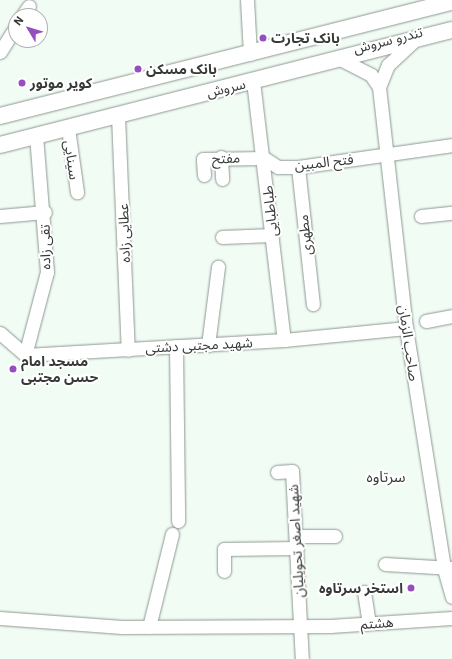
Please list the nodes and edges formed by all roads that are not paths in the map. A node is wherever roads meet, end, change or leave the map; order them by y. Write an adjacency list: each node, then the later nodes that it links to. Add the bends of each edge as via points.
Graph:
1 (246, 0): 9 (street)
2 (452, 2): 9 (main road, سروش)
3 (452, 8): 11 (street, تندرو سروش, via 150,85)
4 (452, 24): 14 (street, تندرو سروش, via 147,101)
5 (452, 30): 7 (main road, سروش)
6 (8, 39): 8 (street)
7 (415, 40): 10 (main road, سروش); 13 (street, صاحب الزمان, via 388,66)
8 (0, 52)
9 (250, 54): 11 (main road, سروش)
10 (340, 59): 12 (main road, سروش); 13 (street, via 371,76)
11 (139, 81): 15 (main road, سروش)
12 (253, 82): 14 (main road, سروش); 23 (street, طباطبایی)
13 (379, 87): 21 (street, صاحب الزمان)
14 (142, 110): 16 (main road, سروش)
15 (2, 114)
16 (118, 116): 17 (main road, سروش); 43 (street, عطایی زاده)
17 (68, 128): 18 (main road, سروش); 27 (street, سینایی)
18 (36, 136): 20 (main road, سروش); 28 (street, تقی زاده)
19 (452, 145): 21 (street, فتح المبین)
20 (0, 146)
21 (386, 155): 24 (street, فتح المبین); 38 (street, صاحب الزمان)
22 (221, 157): 23 (street, مفتح); 25 (street, مفتح, via 203,159); 26 (street)
23 (264, 158): 24 (street, فتح المبین, via 278,167); 32 (street, طباطبایی)
24 (298, 166): 35 (street, مطهری)
25 (204, 175)
26 (222, 180)
27 (77, 192)
28 (45, 212): 30 (street); 44 (street, تقی زاده, via 47,272)
29 (452, 212): 31 (street)
30 (0, 216)
31 (421, 216)
32 (272, 235): 33 (street); 40 (street, طباطبایی)
33 (222, 237)
34 (218, 267): 41 (street)
35 (313, 304)
36 (452, 316): 37 (street)
37 (426, 321)
38 (406, 328): 40 (street, شهید مجتبی دشتی); 51 (street, صاحب الزمان)
39 (0, 333): 44 (street)
40 (284, 340): 41 (street, شهید مجتبی دشتی)
41 (208, 345): 42 (street, شهید مجتبی دشتی)
42 (176, 346): 43 (street, شهید مجتبی دشتی); 46 (street)
43 (128, 350): 44 (street, شهید مجتبی دشتی)
44 (25, 355)
45 (277, 472): 49 (street, شهید اصغر تحویلیان, via 292,471)
46 (178, 521)
47 (172, 534): 59 (street)
48 (335, 536): 49 (street)
49 (297, 542): 52 (street, via 224,549); 58 (street, شهید اصغر تحویلیان)
50 (385, 564): 51 (street)
51 (448, 568): 54 (street, صاحب الزمان)
52 (224, 571)
53 (364, 592): 57 (street)
54 (452, 597)
55 (0, 618): 59 (street, هشتم)
56 (452, 618): 57 (street, هشتم)
57 (369, 623): 58 (street, هشتم)
58 (301, 626): 59 (street, هشتم); 60 (street, شهید اصغر تحویلیان)
59 (149, 627)
60 (302, 659)

